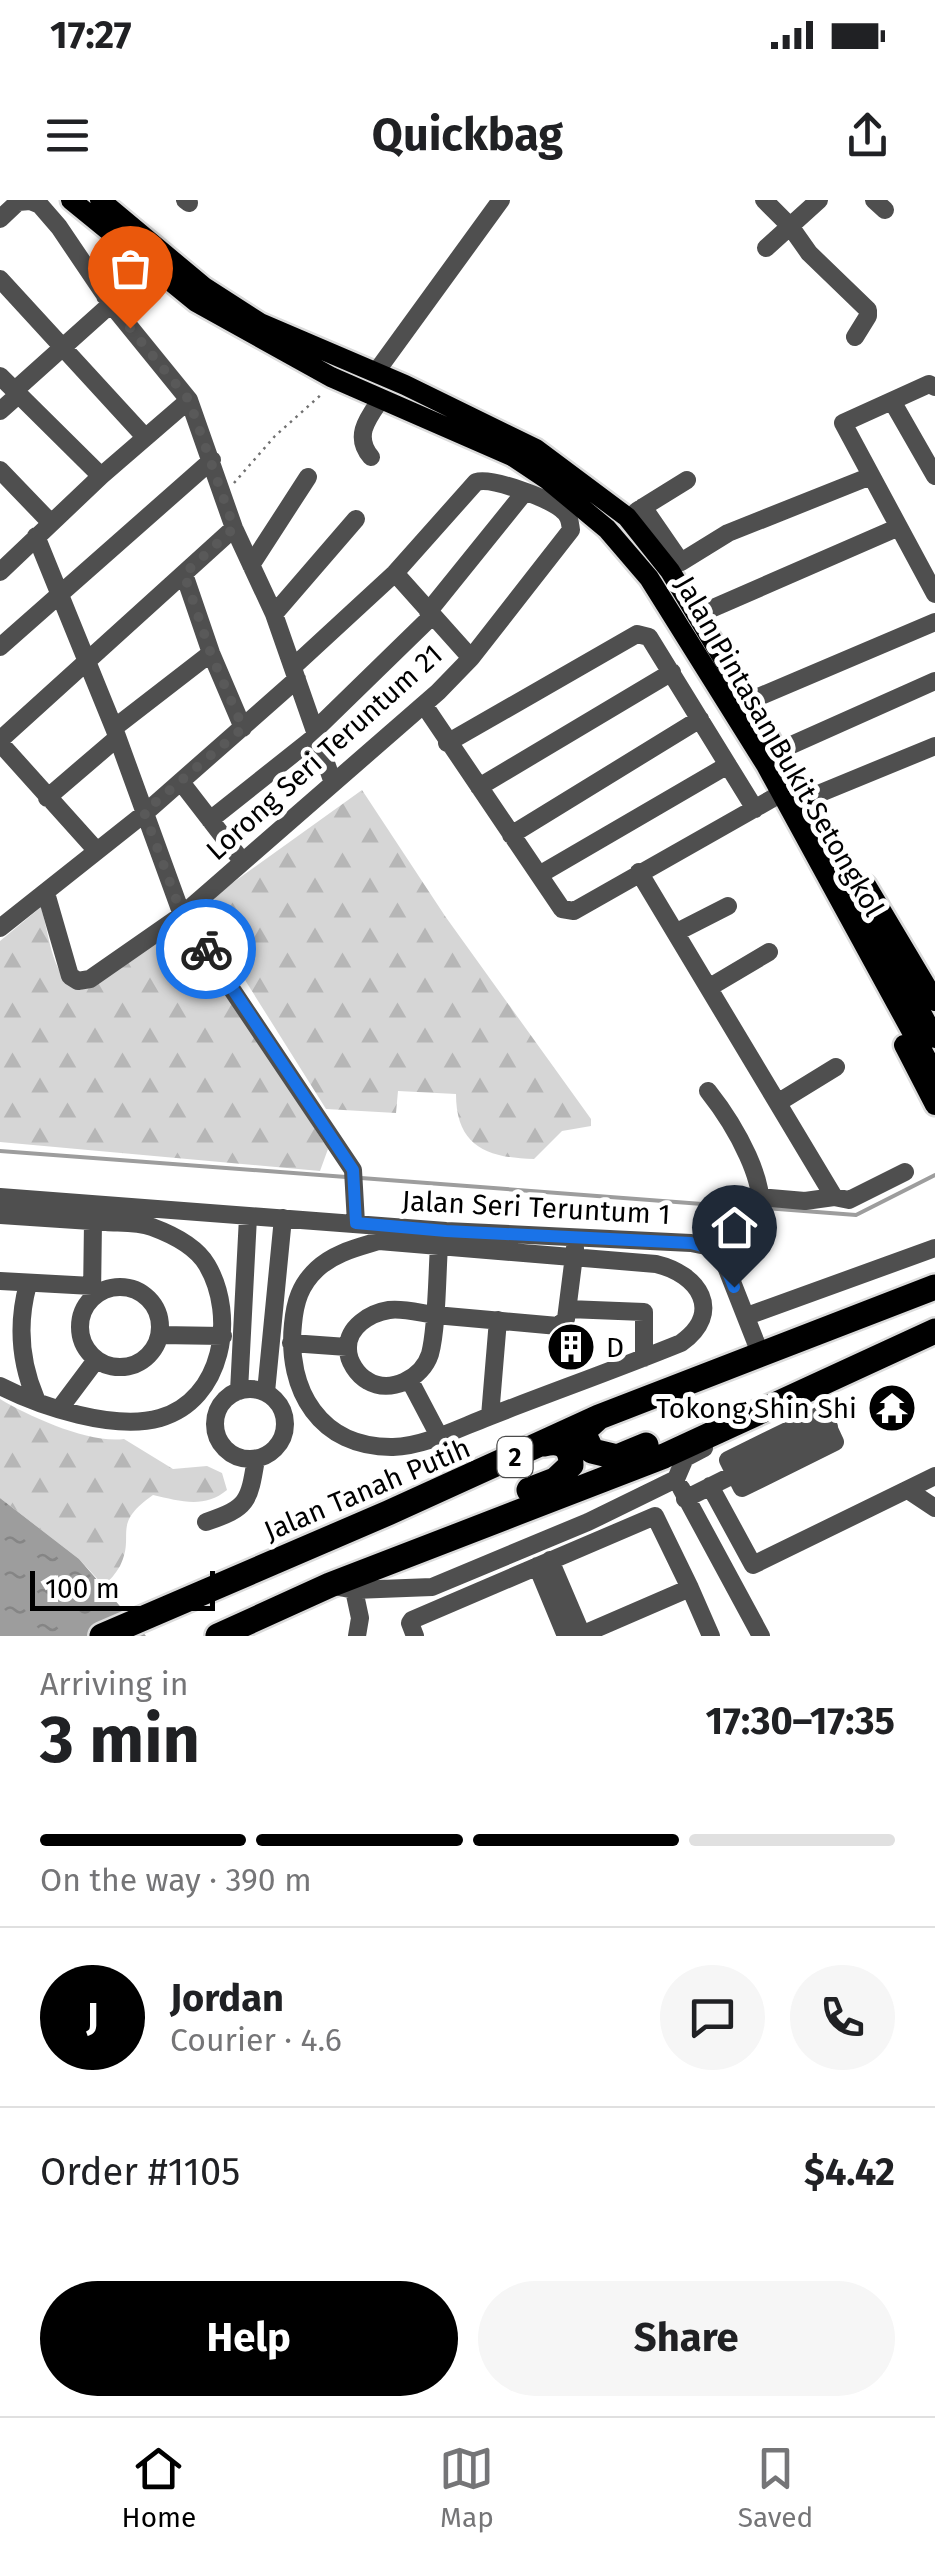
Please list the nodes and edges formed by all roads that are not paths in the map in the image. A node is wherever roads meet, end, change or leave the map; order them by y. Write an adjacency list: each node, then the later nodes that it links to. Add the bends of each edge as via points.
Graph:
1 (71, 200): 9 (main road, Jalan Pintasan Bukit Setongkol)
2 (100, 200): 14 (main road, Jalan Pintasan Bukit Setongkol, via 204,287 260,323)
3 (501, 200): 14 (street)
4 (764, 200): 7 (street)
5 (819, 200): 7 (street)
6 (4, 214): 11 (street, via 18,202 40,206)
7 (790, 226): 8 (street); 12 (street, via 844,297 868,310)
8 (766, 248)
9 (136, 253): 11 (street); 19 (main road, Jalan Pintasan Bukit Setongkol, via 196,302)
10 (0, 279): 13 (street)
11 (108, 300): 13 (street); 20 (street)
12 (855, 336)
13 (61, 348): 18 (street); 24 (street)
14 (376, 372): 16 (main road, Jalan Pintasan Bukit Setongkol)
15 (0, 376): 18 (street)
16 (405, 385): 22 (main road); 34 (main road, Jalan Pintasan Bukit Setongkol, via 536,449)
17 (935, 387): 21 (street)
18 (16, 393): 23 (street); 28 (street)
19 (381, 399): 22 (main road, Jalan Pintasan Bukit Setongkol); 25 (street, via 362,435)
20 (189, 400): 24 (street); 26 (street)
21 (892, 401): 29 (street, via 843,423); 30 (street)
22 (402, 408): 66 (main road, Jalan Pintasan Bukit Setongkol, via 512,456 607,529 658,591)
23 (0, 410)
24 (145, 437): 28 (street)
25 (371, 457)
26 (212, 460): 37 (street); 44 (street)
27 (2, 476): 36 (street)
28 (101, 476): 36 (street)
29 (871, 476): 34 (street, via 728,532 681,562); 38 (street)
30 (935, 476)
31 (308, 477): 40 (street)
32 (687, 480): 34 (street)
33 (524, 493): 42 (street, via 484,480 469,486); 47 (street); 52 (street, Lorong Seri Teruntum 21, via 560,508 571,530)
34 (635, 512): 48 (main road, Jalan Pintasan Bukit Setongkol)
35 (356, 519): 46 (street)
36 (51, 522): 39 (street)
37 (234, 528): 40 (street); 43 (street)
38 (899, 528): 45 (street); 48 (street)
39 (36, 536): 41 (street); 44 (street)
40 (251, 564): 46 (street)
41 (0, 572)
42 (396, 573): 47 (street); 55 (street)
43 (184, 574): 51 (street); 53 (street)
44 (59, 594): 50 (street); 53 (street)
45 (935, 594)
46 (274, 614): 55 (street)
47 (430, 614): 52 (street); 61 (street)
48 (697, 615): 57 (main road, Jalan Pintasan Bukit Setongkol)
49 (935, 622): 57 (street)
50 (0, 647)
51 (211, 654): 60 (street); 62 (street)
52 (471, 658): 58 (street, Lorong Seri Teruntum 21)
53 (86, 660): 62 (street); 63 (street)
54 (672, 672): 59 (street); 64 (street, via 649,637 637,634); 70 (street)
55 (295, 673): 60 (street); 61 (street)
56 (935, 681): 66 (street)
57 (749, 702): 66 (main road, Jalan Pintasan Bukit Setongkol)
58 (424, 705): 64 (street); 69 (street, Lorong Seri Teruntum 21)
59 (700, 719): 67 (street); 77 (street)
60 (243, 728): 68 (street)
61 (316, 732): 69 (street); 76 (street)
62 (115, 733): 71 (street); 75 (street)
63 (0, 742): 71 (street)
64 (448, 743): 70 (street)
65 (935, 746): 73 (street)
66 (772, 758): 72 (main road, Jalan Pintasan Bukit Setongkol); 73 (main road, Jalan Pintasan Bukit Setongkol); 89 (main road, Jalan Pintasan Bukit Setongkol)
67 (728, 765): 74 (street); 81 (street)
68 (180, 782): 75 (street); 76 (street)
69 (333, 783): 79 (street, Lorong Seri Teruntum 21)
70 (478, 788): 77 (street)
71 (47, 798): 78 (street)
72 (774, 798): 74 (street); 94 (main road, Jalan Pintasan Bukit Setongkol)
73 (810, 808): 89 (main road, Jalan Pintasan Bukit Setongkol)
74 (755, 809): 80 (street)
75 (144, 812): 78 (street); 84 (street)
76 (210, 820): 79 (street)
77 (511, 834): 81 (street)
78 (97, 851): 82 (street)
79 (242, 861): 84 (street, Lorong Seri Teruntum 21)
80 (639, 872): 81 (street, via 574,911 562,908); 86 (street)
81 (539, 875)
82 (46, 893): 84 (street, Lorong Seri Teruntum 21, via 70,976 78,981); 85 (street)
83 (728, 906): 86 (street)
84 (182, 915): 103 (street, via 354,1176)
85 (3, 921)
86 (677, 932): 88 (street)
87 (769, 952): 88 (street)
88 (710, 987): 93 (street)
89 (926, 1022): 91 (main road)
90 (836, 1067): 93 (street)
91 (935, 1074)
92 (708, 1092): 98 (street, via 737,1133)
93 (779, 1102): 97 (street)
94 (935, 1105)
95 (906, 1172): 97 (street, via 849,1200)
96 (0, 1196): 100 (street, Jalan Seri Teruntum 1)
97 (834, 1197): 98 (street)
98 (760, 1201): 108 (street, via 757,1225)
99 (0, 1215): 102 (street)
100 (248, 1217): 101 (street, Jalan Seri Teruntum 1); 118 (street)
101 (283, 1218): 103 (street, Jalan Seri Teruntum 1); 114 (street)
102 (93, 1221): 113 (street); 117 (street, via 148,1226 188,1244 207,1264)
103 (356, 1223): 104 (street, Jalan Seri Teruntum 1)
104 (576, 1238): 107 (street); 108 (street, Jalan Seri Teruntum 1, via 691,1243 711,1247)
105 (439, 1246): 107 (street); 115 (street, via 379,1241 336,1254); 120 (street)
106 (935, 1248): 121 (street)
107 (574, 1257): 116 (street, via 674,1268); 119 (street)
108 (723, 1259): 112 (street)
109 (0, 1281): 110 (street)
110 (28, 1284): 113 (street); 138 (street, via 22,1348)
111 (935, 1284): 130 (highway, Jalan Tanah Putih / 2)
112 (734, 1287): 116 (street); 121 (street)
113 (92, 1292): 125 (street, via 115,1286 140,1291 158,1310); 133 (street, via 80,1330)
114 (276, 1295): 115 (street); 137 (street)
115 (296, 1297): 127 (street)
116 (703, 1298): 132 (street, via 694,1333)
117 (220, 1303): 118 (street); 126 (street)
118 (243, 1304): 136 (street)
119 (568, 1309): 122 (street, via 558,1326); 132 (street, via 644,1312)
120 (433, 1315): 122 (street); 129 (street, via 392,1309 367,1316); 134 (street, via 430,1356)
121 (746, 1316): 130 (street)
122 (498, 1320): 140 (street)
123 (935, 1320): 141 (highway, via 617,1457 592,1451 586,1441 587,1428)
124 (935, 1332): 131 (highway, 2)
125 (160, 1335): 126 (street); 133 (street, via 156,1348 135,1365)
126 (224, 1336): 139 (street, via 195,1398 164,1417 129,1424)
127 (291, 1343): 129 (street); 143 (street, via 292,1369 307,1407 332,1430 396,1447)
128 (935, 1344): 131 (highway)
129 (347, 1346): 134 (street, via 365,1380 379,1386)
130 (760, 1353): 141 (highway, Jalan Tanah Putih / 2)
131 (881, 1357): 142 (highway, 2)
132 (644, 1358): 140 (street)
133 (96, 1360): 139 (street)
134 (409, 1379): 143 (street)
135 (0, 1386): 138 (street)
136 (239, 1391): 137 (street); 145 (street, via 224,1400 216,1433 238,1458)
137 (266, 1392): 145 (street, via 286,1420 283,1438)
138 (36, 1399): 139 (street)
139 (60, 1408)
140 (490, 1416): 143 (street)
141 (599, 1417): 144 (highway, Jalan Tanah Putih / 2)
142 (746, 1421): 148 (street, via 685,1458); 154 (highway, 2)
143 (439, 1436)
144 (544, 1444): 154 (highway, 2, via 555,1441 572,1454 565,1474 477,1510); 160 (highway, Jalan Tanah Putih / 2)
145 (256, 1459): 153 (street, via 246,1503)
146 (735, 1474): 146 (street, via 728,1460 822,1414 830,1427 835,1442 742,1488); 149 (street)
147 (935, 1476): 150 (street)
148 (676, 1479): 151 (street); 155 (street)
149 (710, 1486): 150 (street, via 754,1564); 151 (street)
150 (908, 1490): 152 (street)
151 (686, 1499): 166 (street)
152 (935, 1508)
153 (206, 1522)
154 (444, 1540): 157 (highway, 2)
155 (537, 1543): 156 (street); 157 (street, via 432,1586)
156 (544, 1563): 158 (street, via 655,1516); 159 (street); 163 (street, via 412,1620); 164 (street)
157 (342, 1587): 161 (highway, 2); 162 (street, via 360,1618)
158 (690, 1588): 159 (street); 165 (street)
159 (580, 1635)
160 (102, 1636)
161 (218, 1636)
162 (357, 1636)
163 (415, 1636)
164 (566, 1636)
165 (711, 1636)
166 (762, 1636)

